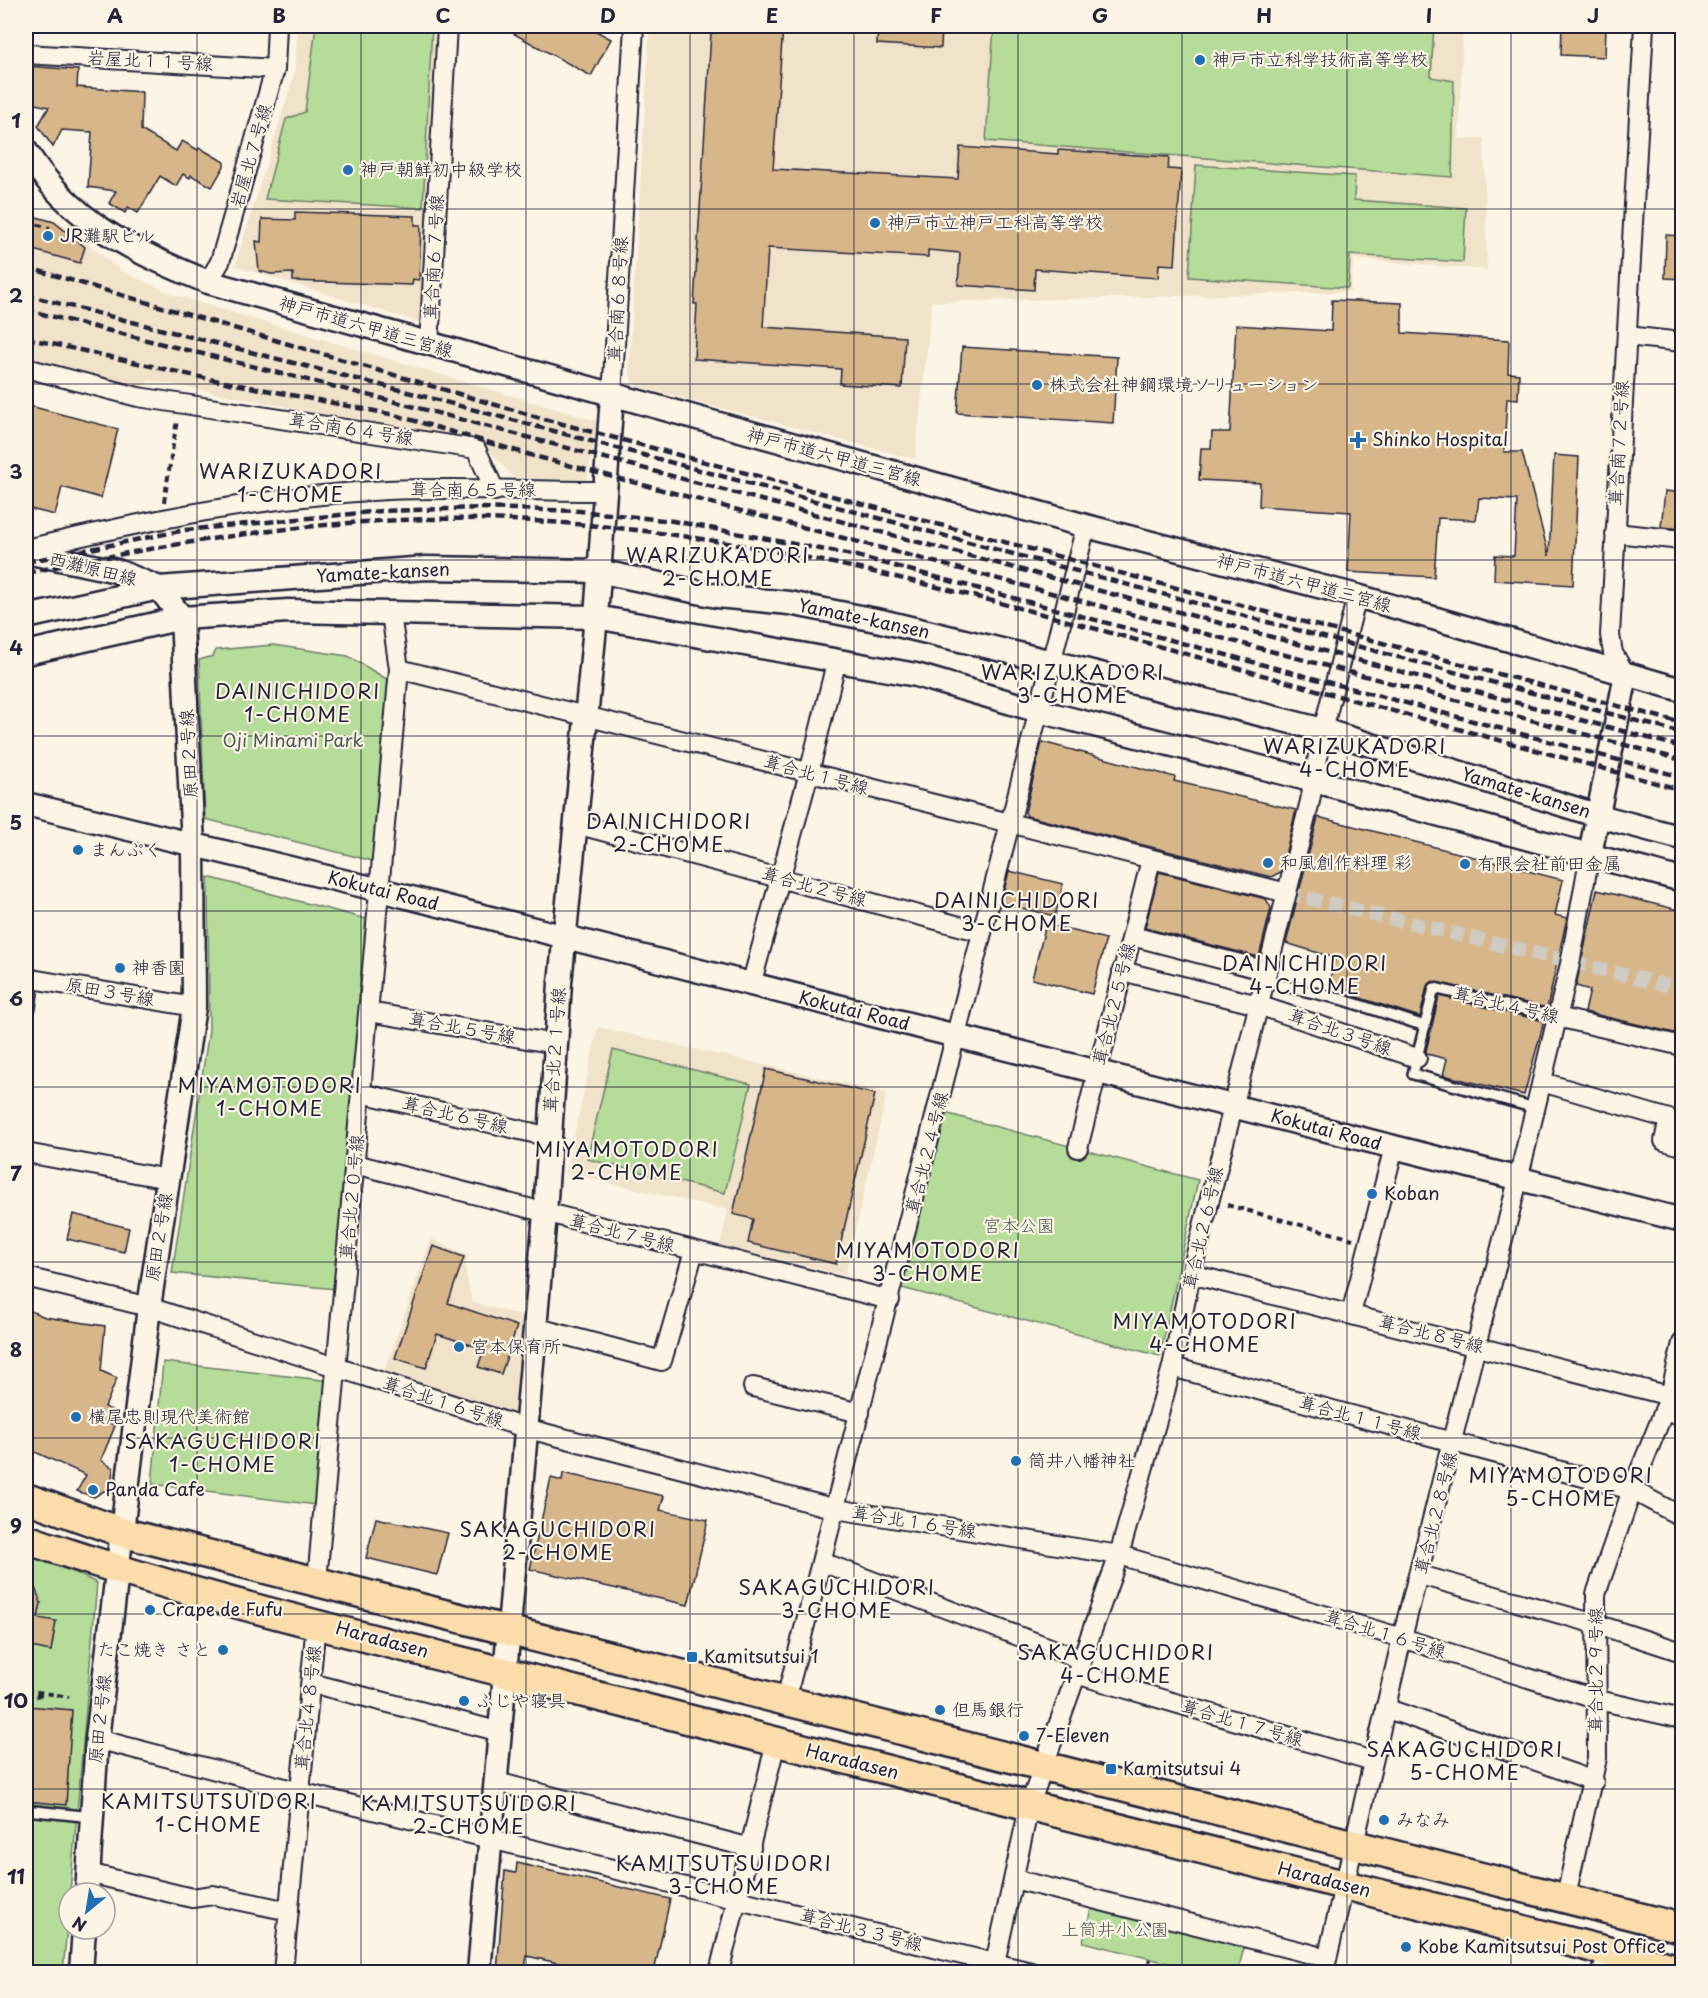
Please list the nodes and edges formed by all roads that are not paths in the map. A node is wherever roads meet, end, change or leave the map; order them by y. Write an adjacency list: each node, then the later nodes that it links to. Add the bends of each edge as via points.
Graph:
1 (277, 26): 6 (street, 岩屋北７号線)
2 (447, 26): 11 (street, 葺合南６７号線)
3 (634, 26): 13 (street, 葺合南６８号線)
4 (1644, 26): 9 (street, 葺合南７２号線)
5 (26, 54): 6 (street, 岩屋北１１号線)
6 (275, 69): 8 (street, 岩屋北７号線, via 220,262)
7 (28, 157): 8 (street, 神戸市道六甲道三宮線, via 59,193 107,234 143,256)
8 (208, 282): 11 (street, 神戸市道六甲道三宮線)
9 (1627, 336): 10 (street); 17 (street, 葺合南７２号線)
10 (1683, 342)
11 (429, 345): 13 (street, 神戸市道六甲道三宮線)
12 (26, 368): 14 (street, 葺合南６４号線, via 138,397 476,449)
13 (612, 396): 15 (street, 葺合南６８号線); 16 (street, 神戸市道六甲道三宮線)
14 (495, 491): 15 (street, 葺合南６５号線); 19 (street, 葺合南６５号線, via 388,490 274,500 162,517)
15 (605, 491): 20 (street, 葺合南６８号線)
16 (1086, 526): 22 (street, 神戸市道六甲道三宮線); 29 (street, 葺合北２４号線)
17 (1615, 533): 18 (street); 31 (street, 葺合南７２号線, via 1610,635 1612,654)
18 (1683, 540)
19 (26, 550): 21 (street, 西灘原田線, via 117,571)
20 (598, 572): 21 (street, Yamate-kansen, via 426,568); 25 (street, 葺合北２１号線); 29 (street, Yamate-kansen, via 717,596 789,603 881,621)
21 (159, 588): 24 (street, Yamate-kansen); 26 (street)
22 (1357, 596): 31 (street, 神戸市道六甲道三宮線); 35 (street, 葺合北２６号線)
23 (391, 614): 25 (street, Yamate-kansen); 26 (street, Yamate-kansen, via 288,611); 30 (street)
24 (26, 617)
25 (597, 617): 28 (street, Yamate-kansen, via 721,642); 34 (street, 葺合北２１号線)
26 (182, 618): 27 (street, Yamate-kansen); 43 (street, 原田２号線)
27 (26, 653)
28 (837, 659): 33 (street, Yamate-kansen, via 916,675); 36 (street)
29 (1052, 662): 33 (street, 葺合北２４号線); 35 (street, Yamate-kansen)
30 (399, 669): 34 (street, 葺合北１号線); 48 (street, 葺合北２０号線)
31 (1626, 675): 32 (street, 神戸市道六甲道三宮線); 39 (street)
32 (1683, 690)
33 (1039, 711): 37 (street, Yamate-kansen); 41 (street, 葺合北２４号線)
34 (587, 715): 36 (street, 葺合北１号線); 40 (street, 葺合北２１号線)
35 (1323, 730): 37 (street, 葺合北２６号線); 39 (street, Yamate-kansen)
36 (809, 773): 41 (street, 葺合北１号線); 46 (street)
37 (1315, 781): 44 (street, Yamate-kansen); 49 (street, 葺合北２６号線)
38 (26, 804): 43 (street, Kokutai Road)
39 (1599, 816): 42 (street, Yamate-kansen); 44 (street)
40 (576, 825): 46 (street, 葺合北２号線); 52 (street, 葺合北２１号線)
41 (1009, 825): 45 (street, 葺合北１号線); 50 (street, 葺合北２４号線)
42 (1683, 838)
43 (193, 845): 48 (street, Kokutai Road); 59 (street, 原田２号線)
44 (1590, 854): 47 (street, Yamate-kansen); 61 (street, 葺合北２８号線)
45 (1151, 860): 49 (street, 葺合北１号線); 51 (street, 葺合北２５号線)
46 (781, 878): 50 (street, 葺合北２号線); 56 (street)
47 (1683, 880)
48 (380, 890): 52 (street, Kokutai Road); 60 (street, 葺合北２０号線)
49 (1287, 893): 54 (street, 葺合北２６号線)
50 (982, 932): 63 (street, 葺合北２４号線)
51 (1132, 936): 53 (street, 葺合北２５号線); 54 (street)
52 (564, 938): 56 (street, Kokutai Road); 64 (street, 葺合北２１号線)
53 (1122, 971): 57 (street, 葺合北３号線); 67 (street, 葺合北２５号線)
54 (1266, 976): 57 (street, 葺合北２６号線); 62 (lane)
55 (28, 978): 58 (street); 59 (street, 原田３号線)
56 (751, 985): 63 (street, Kokutai Road)
57 (1258, 1005): 66 (street, 葺合北３号線); 70 (street, 葺合北２６号線)
58 (26, 1007)
59 (194, 1007): 78 (street, 原田２号線)
60 (369, 1012): 64 (street, 葺合北５号線); 69 (street, 葺合北２０号線)
61 (1557, 1017): 62 (lane, 葺合北４号線, via 1434,988); 65 (street, 葺合北４号線); 68 (street, 葺合北２８号線)
62 (1425, 1026): 66 (lane, 葺合北４号線)
63 (956, 1037): 67 (street, Kokutai Road); 85 (street, 葺合北２４号線)
64 (556, 1044): 72 (street, 葺合北２１号線)
65 (1683, 1046)
66 (1417, 1058): 71 (lane, via 1413,1074)
67 (1097, 1071): 70 (street, Kokutai Road); 74 (street, 葺合北２５号線)
68 (1542, 1082): 71 (street, 葺合北２８号線); 73 (street, via 1669,1119 1664,1141)
69 (361, 1094): 72 (street, 葺合北６号線); 77 (street, 葺合北２０号線)
70 (1232, 1105): 75 (street, Kokutai Road); 83 (street, 葺合北２６号線)
71 (1536, 1108): 79 (street, 葺合北２８号線)
72 (550, 1137): 80 (street, 葺合北２１号線)
73 (1683, 1146)
74 (1078, 1148)
75 (1394, 1148): 79 (street, Kokutai Road); 87 (street)
76 (26, 1153): 78 (street)
77 (355, 1164): 80 (street, 葺合北７号線); 92 (street, 葺合北２０号線)
78 (168, 1179): 86 (street, 原田２号線)
79 (1518, 1180): 81 (street, Kokutai Road); 90 (street, 葺合北２８号線)
80 (545, 1214): 82 (street, 葺合北７号線); 88 (street, 葺合北２１号線)
81 (1683, 1220)
82 (694, 1251): 85 (street, 葺合北７号線); 88 (street, via 662,1361)
83 (1191, 1274): 87 (street, 葺合北８号線); 91 (street, 葺合北２６号線)
84 (26, 1278): 86 (street, 葺合北１６号線)
85 (890, 1300): 95 (street, 葺合北２４号線)
86 (149, 1307): 92 (street, 葺合北１６号線); 103 (street, 原田２号線)
87 (1352, 1314): 90 (street, 葺合北８号線)
88 (534, 1327): 97 (street, 葺合北２１号線)
89 (1683, 1343): 94 (street, 葺合北２９号線)
90 (1476, 1345): 94 (street, 葺合北８号線); 98 (street, 葺合北２８号線)
91 (1172, 1367): 98 (street, 葺合北１１号線); 105 (street, 葺合北２６号線)
92 (338, 1368): 97 (street, 葺合北１６号線); 109 (street, 葺合北２０号線)
93 (753, 1387): 95 (street)
94 (1667, 1403): 96 (street, 葺合北８号線); 99 (street, 葺合北２９号線)
95 (861, 1413): 101 (street, 葺合北２４号線)
96 (1683, 1417)
97 (525, 1428): 101 (street, 葺合北１６号線); 112 (street, 葺合北２１号線)
98 (1453, 1443): 99 (street, 葺合北１１号線); 108 (street, 葺合北２８号線)
99 (1632, 1490): 102 (street, 葺合北１１号線); 111 (street, 葺合北２９号線, via 1596,1594)
100 (26, 1498): 103 (main road)
101 (836, 1509): 105 (street, 葺合北１６号線); 106 (street, 葺合北２４号線)
102 (1683, 1517)
103 (124, 1533): 107 (street, 原田２号線); 109 (main road)
104 (26, 1539): 107 (main road, Haradasen)
105 (1119, 1555): 113 (street, 葺合北１６号線); 115 (street, 葺合北２６号線)
106 (822, 1562): 115 (street, 葺合北１７号線); 118 (street, 葺合北２４号線)
107 (117, 1571): 110 (main road, Haradasen); 123 (street, 原田２号線)
108 (1420, 1575): 111 (street); 113 (street, 葺合北２８号線)
109 (317, 1581): 112 (main road)
110 (316, 1623): 116 (main road, Haradasen); 117 (street, 葺合北４８号線)
111 (1596, 1624): 114 (street); 119 (street, 葺合北２９号線)
112 (510, 1632): 116 (street, 葺合北２１号線); 118 (main road)
113 (1402, 1638): 119 (street, 葺合北１６号線); 120 (street, 葺合北２８号線)
114 (1683, 1652)
115 (1079, 1667): 125 (street, 葺合北１７号線); 126 (street, 葺合北２６号線)
116 (506, 1673): 122 (street, 葺合北２１号線); 124 (main road, Haradasen)
117 (310, 1683): 122 (street); 129 (street, 葺合北４８号線)
118 (786, 1699): 126 (main road)
119 (1598, 1700): 121 (street, 葺合北１６号線); 127 (street, 葺合北２９号線)
120 (1385, 1708): 125 (street, 葺合北２８号線); 127 (street)
121 (1683, 1719)
122 (501, 1732): 128 (street, 葺合北２１号線)
123 (97, 1739): 129 (street, 葺合北３３号線); 132 (street, 原田２号線)
124 (776, 1742): 130 (main road, Haradasen); 135 (street)
125 (1373, 1761): 134 (street, 葺合北２８号線)
126 (1045, 1765): 130 (street, 葺合北２６号線); 134 (main road)
127 (1594, 1781): 141 (street, 葺合北２９号線)
128 (497, 1782): 133 (street, 葺合北２１号線); 135 (street)
129 (300, 1792): 133 (street, 葺合北３３号線); 142 (street, 葺合北４８号線)
130 (1029, 1807): 136 (street, 葺合北２６号線); 138 (main road, Haradasen)
131 (26, 1810): 132 (lane)
132 (92, 1817): 137 (street, 原田２号線)
133 (492, 1839): 140 (street, 葺合北３３号線); 151 (street, 葺合北２１号線)
134 (1354, 1846): 138 (street, 葺合北２８号線); 141 (main road)
135 (751, 1848): 140 (street)
136 (1014, 1879): 146 (street); 147 (street, 葺合北２６号線)
137 (87, 1881)
138 (1345, 1885): 145 (main road, Haradasen); 146 (street, 葺合北２８号線)
139 (117, 1888): 142 (street, via 192,1899 213,1895)
140 (739, 1899): 147 (street, 葺合北３３号線); 152 (street)
141 (1565, 1900): 143 (main road)
142 (289, 1911): 150 (street, 葺合北４８号線)
143 (1683, 1928)
144 (83, 1941): 149 (street)
145 (1605, 1962): 148 (main road, Haradasen)
146 (1326, 1966)
147 (994, 1968): 153 (street, 葺合北３３号線)
148 (1683, 1970)
149 (81, 1972)
150 (283, 1972)
151 (479, 1972)
152 (719, 1972)
153 (1031, 1972)

